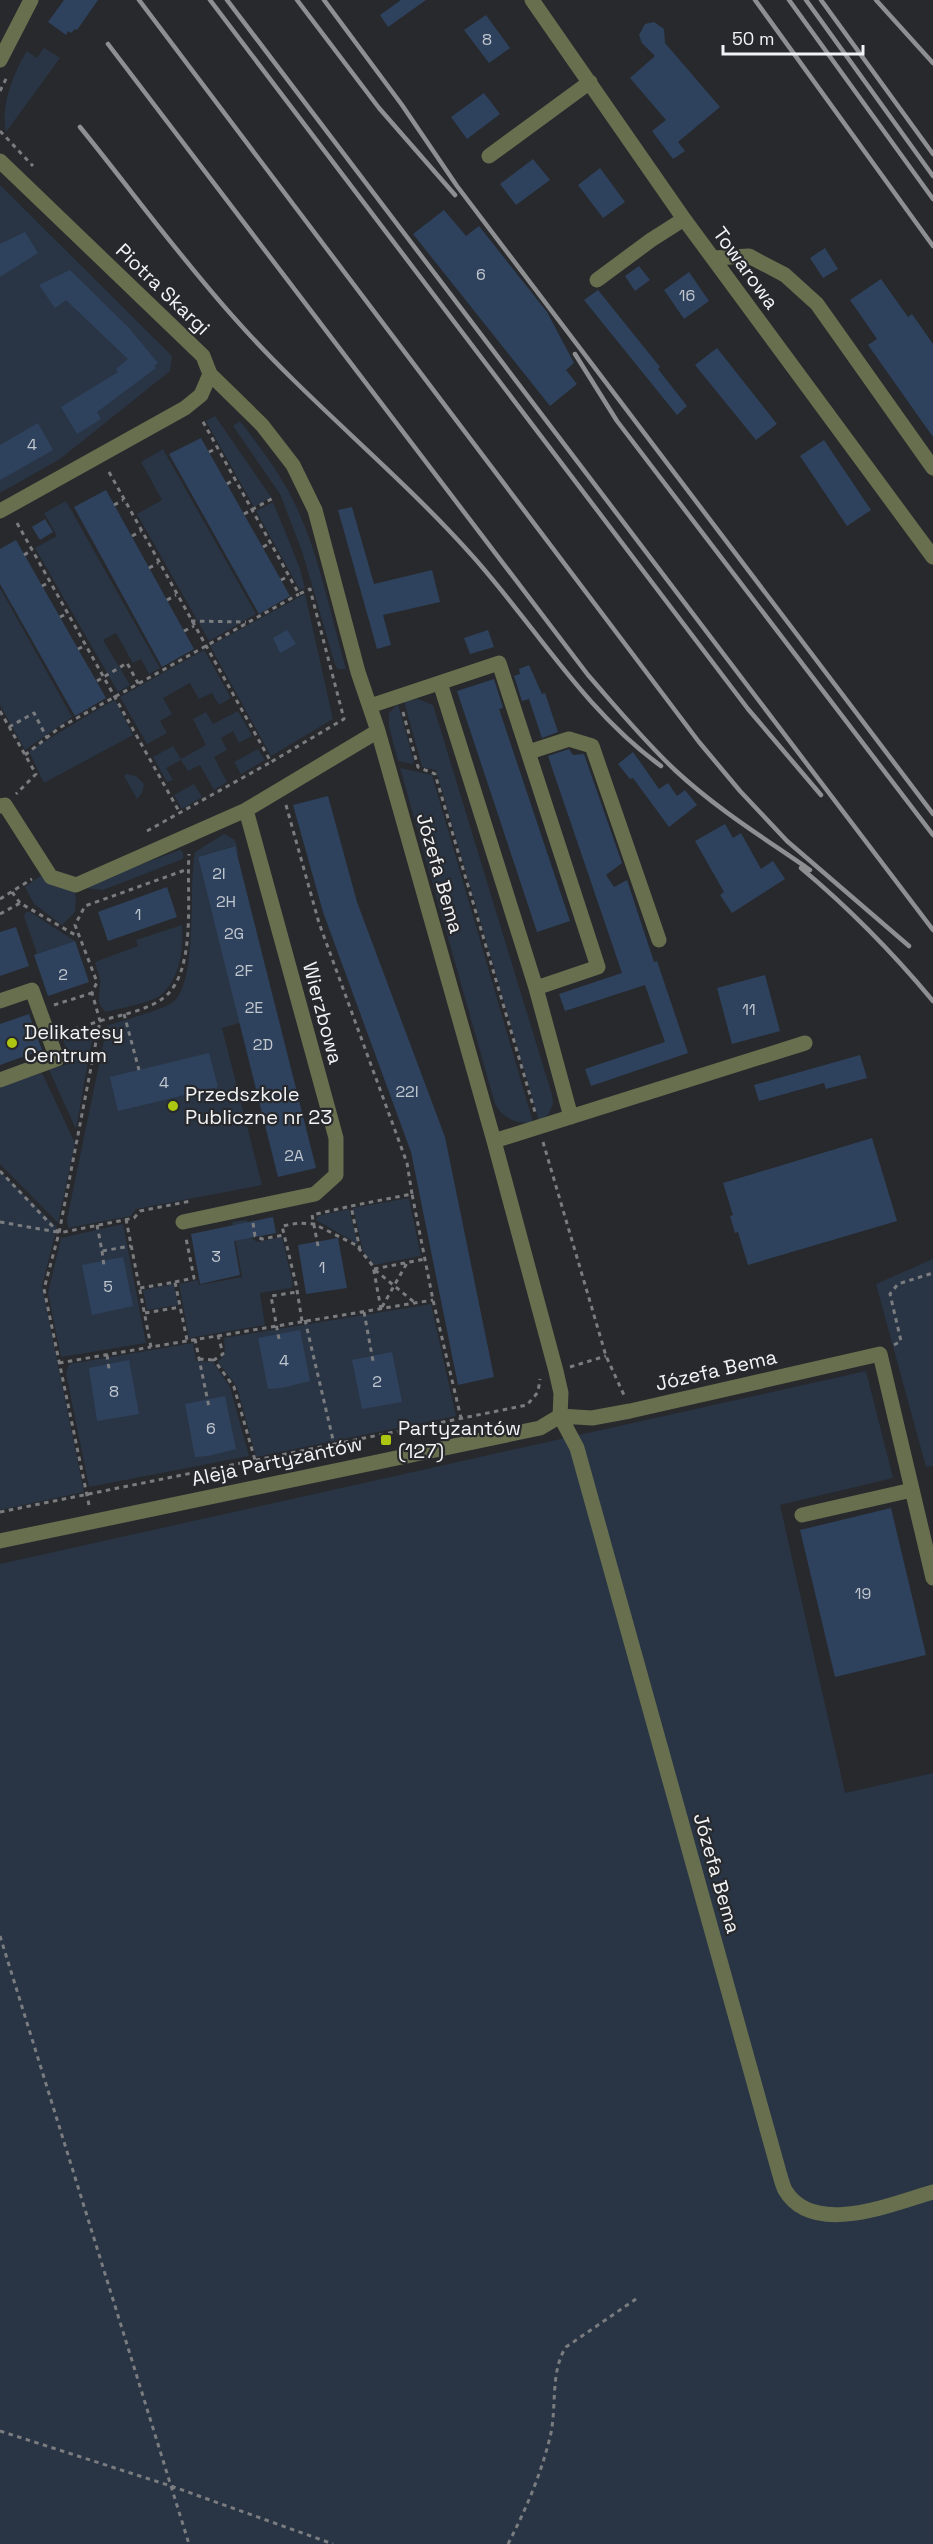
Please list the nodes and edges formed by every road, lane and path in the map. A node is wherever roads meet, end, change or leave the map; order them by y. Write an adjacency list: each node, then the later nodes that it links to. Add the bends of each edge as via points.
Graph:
1 (31, 0): 3 (street)
2 (532, 0): 4 (street, Towarowa)
3 (0, 60)
4 (590, 82): 6 (street); 9 (street, Towarowa)
5 (0, 131): 8 (path)
6 (489, 156)
7 (0, 161): 12 (street, Piotra Skargi, via 203,356)
8 (33, 166)
9 (684, 219): 10 (street, Towarowa); 11 (street)
10 (713, 258): 16 (street, via 749,256 785,275 817,303); 33 (street, Towarowa)
11 (597, 280)
12 (210, 374): 24 (street, via 201,395 185,408); 58 (street, Józefa Bema, via 262,425 293,465 310,501)
13 (202, 420): 14 (path)
14 (217, 448): 15 (path); 18 (path)
15 (209, 452)
16 (933, 468)
17 (109, 472): 21 (path)
18 (235, 479): 19 (path); 23 (path)
19 (227, 484)
20 (275, 497): 23 (path)
21 (124, 500): 22 (path); 27 (path)
22 (114, 505)
23 (252, 510): 25 (path); 29 (path)
24 (0, 511)
25 (244, 514)
26 (17, 523): 31 (path)
27 (141, 531): 28 (path); 34 (path)
28 (132, 536)
29 (270, 543): 30 (path); 36 (path)
30 (262, 547)
31 (32, 550): 32 (path); 38 (path)
32 (24, 555)
33 (933, 557)
34 (159, 562): 35 (path); 41 (path)
35 (149, 568)
36 (289, 576): 37 (path); 40 (path)
37 (281, 580)
38 (50, 582): 39 (path); 43 (path)
39 (42, 586)
40 (299, 594): 46 (path); 66 (path, via 310,589 344,719)
41 (176, 595): 42 (path); 45 (path)
42 (167, 600)
43 (68, 613): 44 (path); 49 (path)
44 (60, 617)
45 (191, 621): 46 (path); 47 (path)
46 (248, 622): 50 (path)
47 (194, 626): 48 (path); 50 (path)
48 (184, 631)
49 (86, 645): 51 (path); 52 (path)
50 (205, 647): 55 (path); 66 (path)
51 (78, 649)
52 (104, 676): 53 (path); 55 (path, via 127,663); 57 (path)
53 (96, 681)
54 (440, 683): 56 (street); 64 (street, via 499,663); 81 (street)
55 (138, 685): 57 (path)
56 (399, 697): 58 (street); 92 (path, via 418,767 435,774)
57 (116, 698): 63 (path); 70 (path)
58 (370, 706): 61 (street, Józefa Bema)
59 (0, 711): 60 (path)
60 (10, 728): 62 (path); 63 (path, via 34,714); 65 (path)
61 (378, 731): 67 (street); 93 (street, Józefa Bema)
62 (3, 733)
63 (47, 738): 65 (path)
64 (529, 752): 80 (street, via 569,739 592,746); 81 (street, via 598,967)
65 (25, 755): 68 (path, via 36,774)
66 (271, 762): 70 (path)
67 (282, 789): 69 (street); 95 (path, via 319,923 407,1163)
68 (3, 805): 74 (street)
69 (246, 810): 72 (street); 103 (street, Wierzbowa, via 336,1138 336,1175 315,1194)
70 (180, 813): 71 (path)
71 (147, 831)
72 (183, 838): 73 (path, via 189,850); 74 (street, via 76,885 51,878)
73 (188, 869): 79 (path, via 85,906 75,925); 85 (path, via 186,951 179,980 163,999)
74 (46, 870): 75 (path)
75 (12, 891): 76 (path); 77 (path)
76 (0, 899)
77 (20, 903): 78 (path); 79 (path)
78 (0, 914)
79 (79, 937): 82 (path, via 97,982)
80 (659, 940)
81 (536, 988): 91 (street)
82 (92, 993): 84 (path); 86 (path)
83 (0, 1001): 84 (street, via 32,990)
84 (39, 1010): 87 (street)
85 (124, 1014): 86 (path); 89 (path)
86 (100, 1021): 87 (path); 104 (path)
87 (49, 1037): 90 (street, via 57,1059)
88 (805, 1043): 91 (street)
89 (140, 1070)
90 (0, 1080)
91 (571, 1117): 92 (street)
92 (539, 1127): 93 (street); 134 (path)
93 (494, 1141): 140 (street, Józefa Bema)
94 (0, 1171): 104 (path)
95 (412, 1194): 97 (path); 110 (path)
96 (196, 1200): 99 (path, via 140,1211 134,1218)
97 (351, 1206): 101 (path, via 312,1215); 108 (path)
98 (251, 1216): 105 (path, via 255,1236 262,1239)
99 (126, 1219): 102 (path); 106 (path)
100 (0, 1222): 104 (path)
101 (314, 1224): 105 (path, via 282,1226); 107 (path); 108 (path)
102 (97, 1225): 104 (path); 109 (path)
103 (184, 1227): 115 (path, via 194,1278)
104 (59, 1233): 138 (path, via 44,1289)
105 (284, 1235): 118 (path)
106 (131, 1246): 109 (path); 117 (path)
107 (318, 1246)
108 (360, 1250): 113 (path)
109 (102, 1251): 112 (path)
110 (425, 1259): 111 (path); 119 (path)
111 (407, 1263): 113 (path); 116 (path)
112 (104, 1266)
113 (374, 1269): 116 (path); 122 (path)
114 (933, 1273): 132 (path, via 898,1284 890,1294 901,1341)
115 (175, 1282): 117 (path); 121 (path)
116 (394, 1286): 120 (path); 122 (path)
117 (140, 1288): 124 (path)
118 (297, 1292): 125 (path); 126 (path, via 271,1296)
119 (433, 1300): 120 (path); 144 (path)
120 (414, 1303): 122 (path)
121 (180, 1307): 124 (path); 130 (path)
122 (381, 1309): 123 (path)
123 (364, 1311): 125 (path); 137 (path)
124 (145, 1313): 131 (path)
125 (304, 1321): 126 (path); 145 (path)
126 (277, 1325): 127 (path); 129 (path)
127 (218, 1335): 128 (path); 136 (path, via 223,1354)
128 (195, 1339): 130 (path); 135 (path)
129 (279, 1339)
130 (187, 1340): 131 (path)
131 (151, 1347): 133 (path)
132 (880, 1354): 142 (street, Józefa Bema); 147 (street)
133 (107, 1355): 138 (path); 139 (path)
134 (606, 1356): 140 (path); 142 (path)
135 (199, 1359): 136 (path); 141 (path)
136 (214, 1360): 146 (path, via 234,1387)
137 (373, 1361)
138 (59, 1363): 148 (path)
139 (109, 1369)
140 (556, 1371): 143 (street, Józefa Bema, via 561,1393); 144 (path, via 541,1376 538,1392 527,1405)
141 (209, 1407)
142 (630, 1411): 143 (street, Józefa Bema, via 592,1418)
143 (560, 1416): 151 (street, Aleja Partyzantów, via 540,1428); 155 (street, Józefa Bema, via 577,1448 786,2191 799,2205 835,2215 855,2215)
144 (461, 1418): 145 (path)
145 (334, 1445): 146 (path)
146 (255, 1460): 148 (path)
147 (912, 1490): 150 (street); 153 (street)
148 (86, 1494): 149 (path); 151 (path)
149 (0, 1512)
150 (802, 1515)
151 (93, 1521): 152 (street, Aleja Partyzantów)
152 (0, 1541)
153 (933, 1578)
154 (0, 1936): 158 (path)
155 (933, 2192)
156 (636, 2299): 161 (path, via 560,2356 549,2442 524,2513)
157 (0, 2432): 158 (path)
158 (171, 2486): 159 (path); 160 (path)
159 (189, 2544)
160 (333, 2544)
161 (508, 2544)

